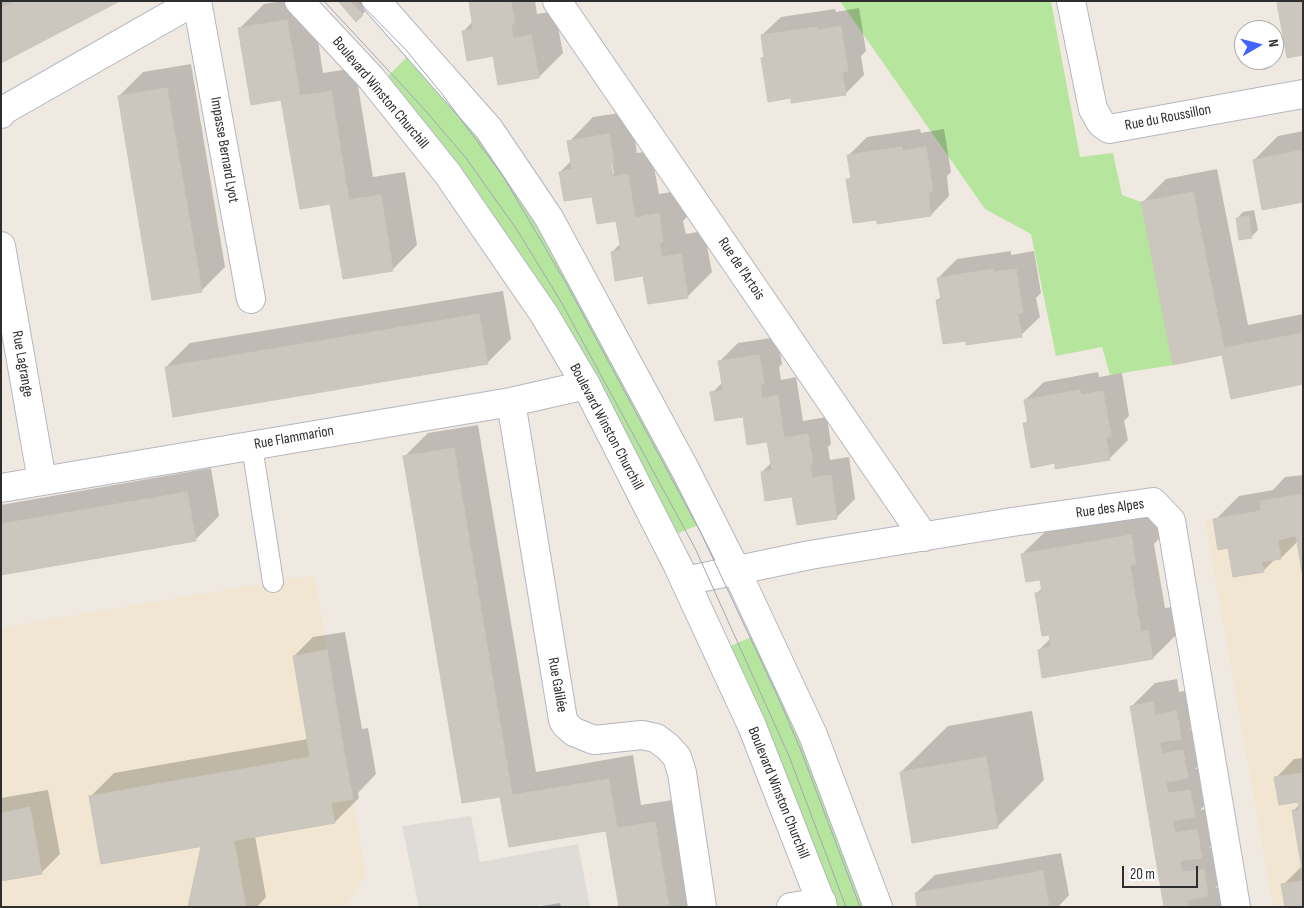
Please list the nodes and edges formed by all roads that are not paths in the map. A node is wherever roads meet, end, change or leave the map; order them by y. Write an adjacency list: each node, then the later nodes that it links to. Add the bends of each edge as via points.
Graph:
1 (196, 1): 7 (street); 9 (street, Impasse Bernard Lyot)
2 (299, 1): 10 (street, Boulevard Winston Churchill, via 371,78 447,173 544,314)
3 (376, 1): 16 (street, via 489,129 549,218)
4 (557, 1): 15 (street, Rue de l'Artois)
5 (1071, 1): 6 (street, Rue du Roussillon, via 1094,109 1109,130)
6 (1303, 94)
7 (1, 114)
8 (1, 246): 13 (street, Rue Lagrange)
9 (252, 298)
10 (586, 385): 11 (street, Rue Flammarion); 17 (street, Boulevard Winston Churchill)
11 (511, 402): 12 (street, Rue Flammarion); 20 (street, Rue Galilée, via 563,720 574,732 594,740 642,735 656,738 677,757)
12 (252, 446): 13 (street, Rue Flammarion); 18 (street)
13 (42, 481): 14 (street, Rue Flammarion)
14 (1, 488)
15 (924, 537): 16 (street, Rue des Alpes); 23 (street, Rue des Alpes, via 1154,502 1171,521)
16 (736, 570): 17 (street, Rue des Alpes); 22 (street, via 813,735)
17 (685, 581): 19 (street, Boulevard Winston Churchill, via 752,726)
18 (273, 582)
19 (822, 904): 21 (street)
20 (702, 907)
21 (791, 907)
22 (878, 907)
23 (1236, 907)

